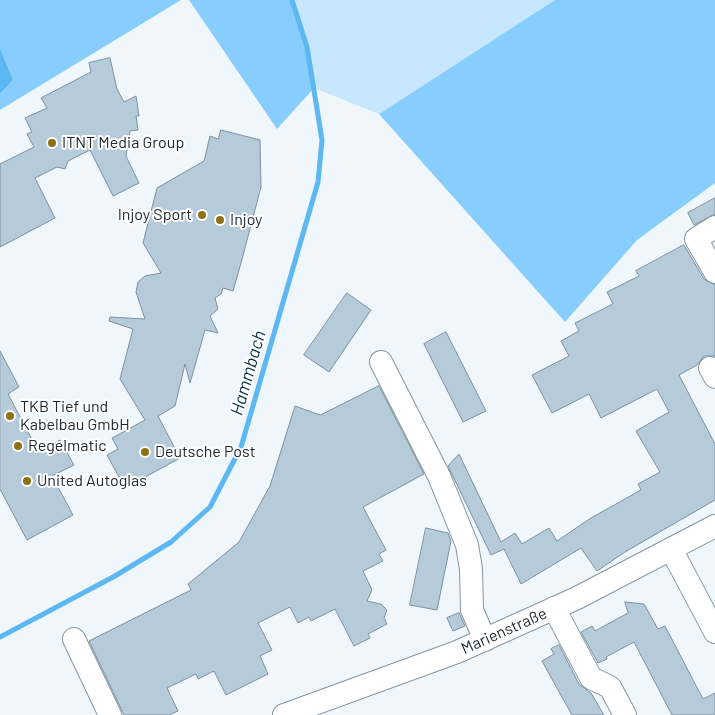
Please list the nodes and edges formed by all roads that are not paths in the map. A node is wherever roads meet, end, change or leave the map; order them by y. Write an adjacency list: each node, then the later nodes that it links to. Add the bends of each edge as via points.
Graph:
1 (715, 227): 2 (street, via 696,239)
2 (715, 272)
3 (380, 362): 9 (street, via 439,476 467,545 472,610)
4 (715, 526): 5 (street, Marienstraße)
5 (671, 549): 6 (street, Marienstraße); 7 (street)
6 (554, 608): 9 (street, Marienstraße); 12 (street, via 591,678 610,687)
7 (715, 632)
8 (74, 639): 10 (street)
9 (484, 640): 11 (street, Marienstraße)
10 (110, 715)
11 (284, 715)
12 (625, 715)

